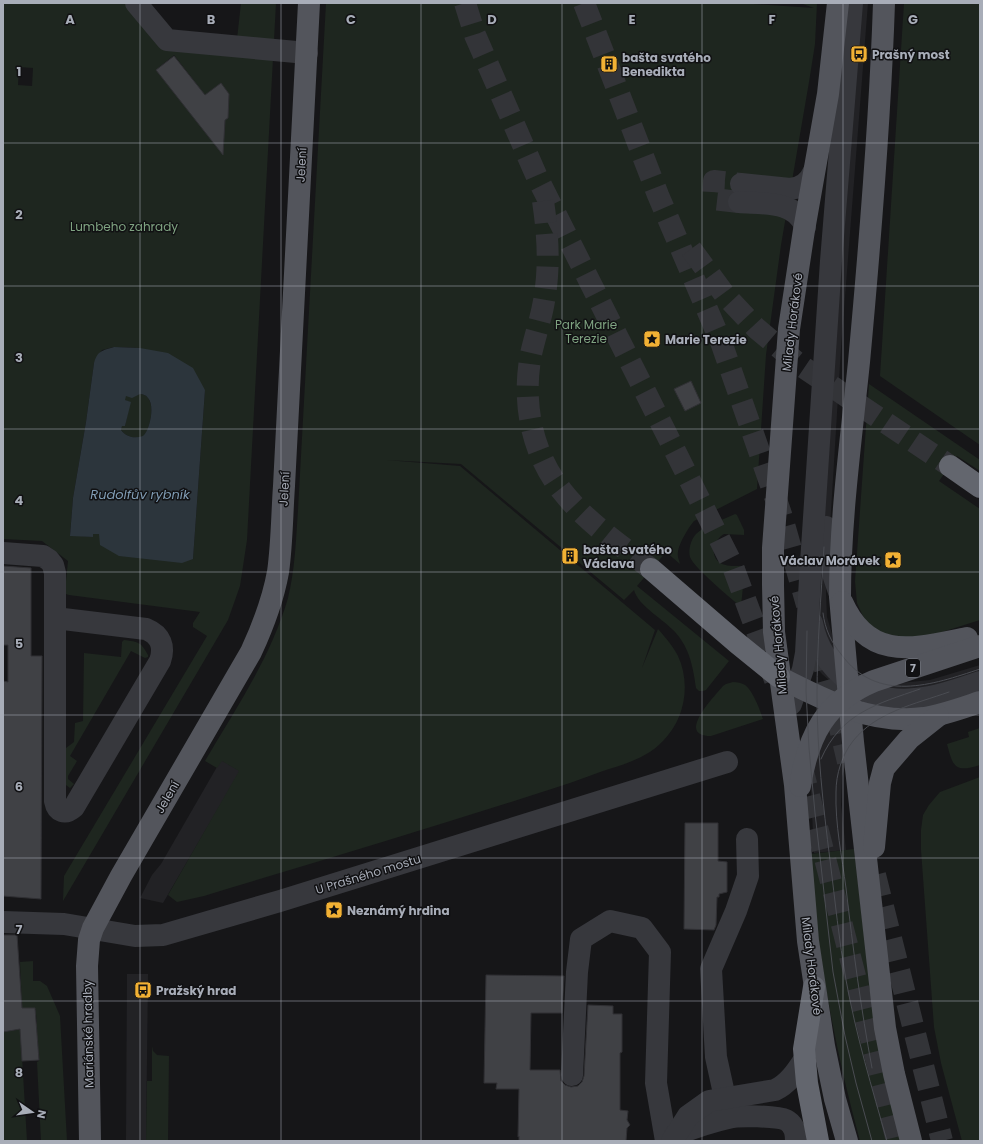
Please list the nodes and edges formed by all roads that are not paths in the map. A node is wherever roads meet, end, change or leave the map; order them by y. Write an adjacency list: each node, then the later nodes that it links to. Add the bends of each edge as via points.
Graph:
1 (136, 3): 7 (street, via 167,40)
2 (309, 3): 7 (main road, Jelení)
3 (838, 3): 8 (main road, Milady Horákové, via 832,63)
4 (852, 3): 14 (street)
5 (863, 3): 15 (street, via 841,274 824,547)
6 (884, 3): 15 (main road, via 869,244 845,496)
7 (307, 53): 29 (main road, Jelení, via 280,559 275,587 259,635 244,666)
8 (814, 171): 9 (main road, Milady Horákové); 9 (street, via 806,183 796,188 740,193 785,207 800,217)
9 (805, 227): 19 (main road, Milady Horákové, via 789,329 773,548 773,622)
10 (950, 466): 11 (highway)
11 (980, 486)
12 (3, 553): 16 (street, via 37,555 49,560 55,573)
13 (651, 569): 19 (highway, via 737,644)
14 (810, 582): 19 (street, via 806,653); 21 (street, via 810,605 815,635)
15 (840, 597): 17 (main road, via 846,612 869,638 890,647 920,647); 21 (main road)
16 (55, 618): 16 (street, via 55,801 59,811 64,812 74,807 160,661 163,649 157,635 146,629)
17 (980, 635)
18 (980, 646): 21 (main road, 7, via 891,674)
19 (789, 681): 21 (main road); 25 (main road, Milady Horákové, via 785,720)
20 (980, 682): 21 (street, via 914,700)
21 (848, 695): 23 (main road, via 870,715 891,719 916,719); 25 (main road, via 826,715 813,737 804,765); 27 (main road)
22 (980, 702): 23 (main road)
23 (940, 714): 27 (main road, via 909,739 884,768 880,783)
24 (727, 762): 29 (street, U Prašného mostu, via 163,935 135,936)
25 (797, 815): 30 (main road, Milady Horákové)
26 (747, 839): 33 (street, via 748,876 711,969 716,1057)
27 (870, 896): 39 (main road, via 885,1028)
28 (3, 922): 29 (street, U Prašného mostu)
29 (93, 928): 36 (main road, Mariánské hradby, via 87,960)
30 (814, 987): 31 (highway); 38 (main road, Milady Horákové, via 825,1054)
31 (804, 1060): 33 (street, via 792,1077 775,1090); 37 (highway)
32 (572, 1075): 35 (street, via 581,939 610,920 642,928 660,952 656,1083)
33 (725, 1098): 35 (street, via 709,1101 693,1112)
34 (793, 1132): 35 (street, via 785,1120 730,1117)
35 (671, 1139)
36 (90, 1141)
37 (818, 1141)
38 (847, 1141)
39 (911, 1141)

